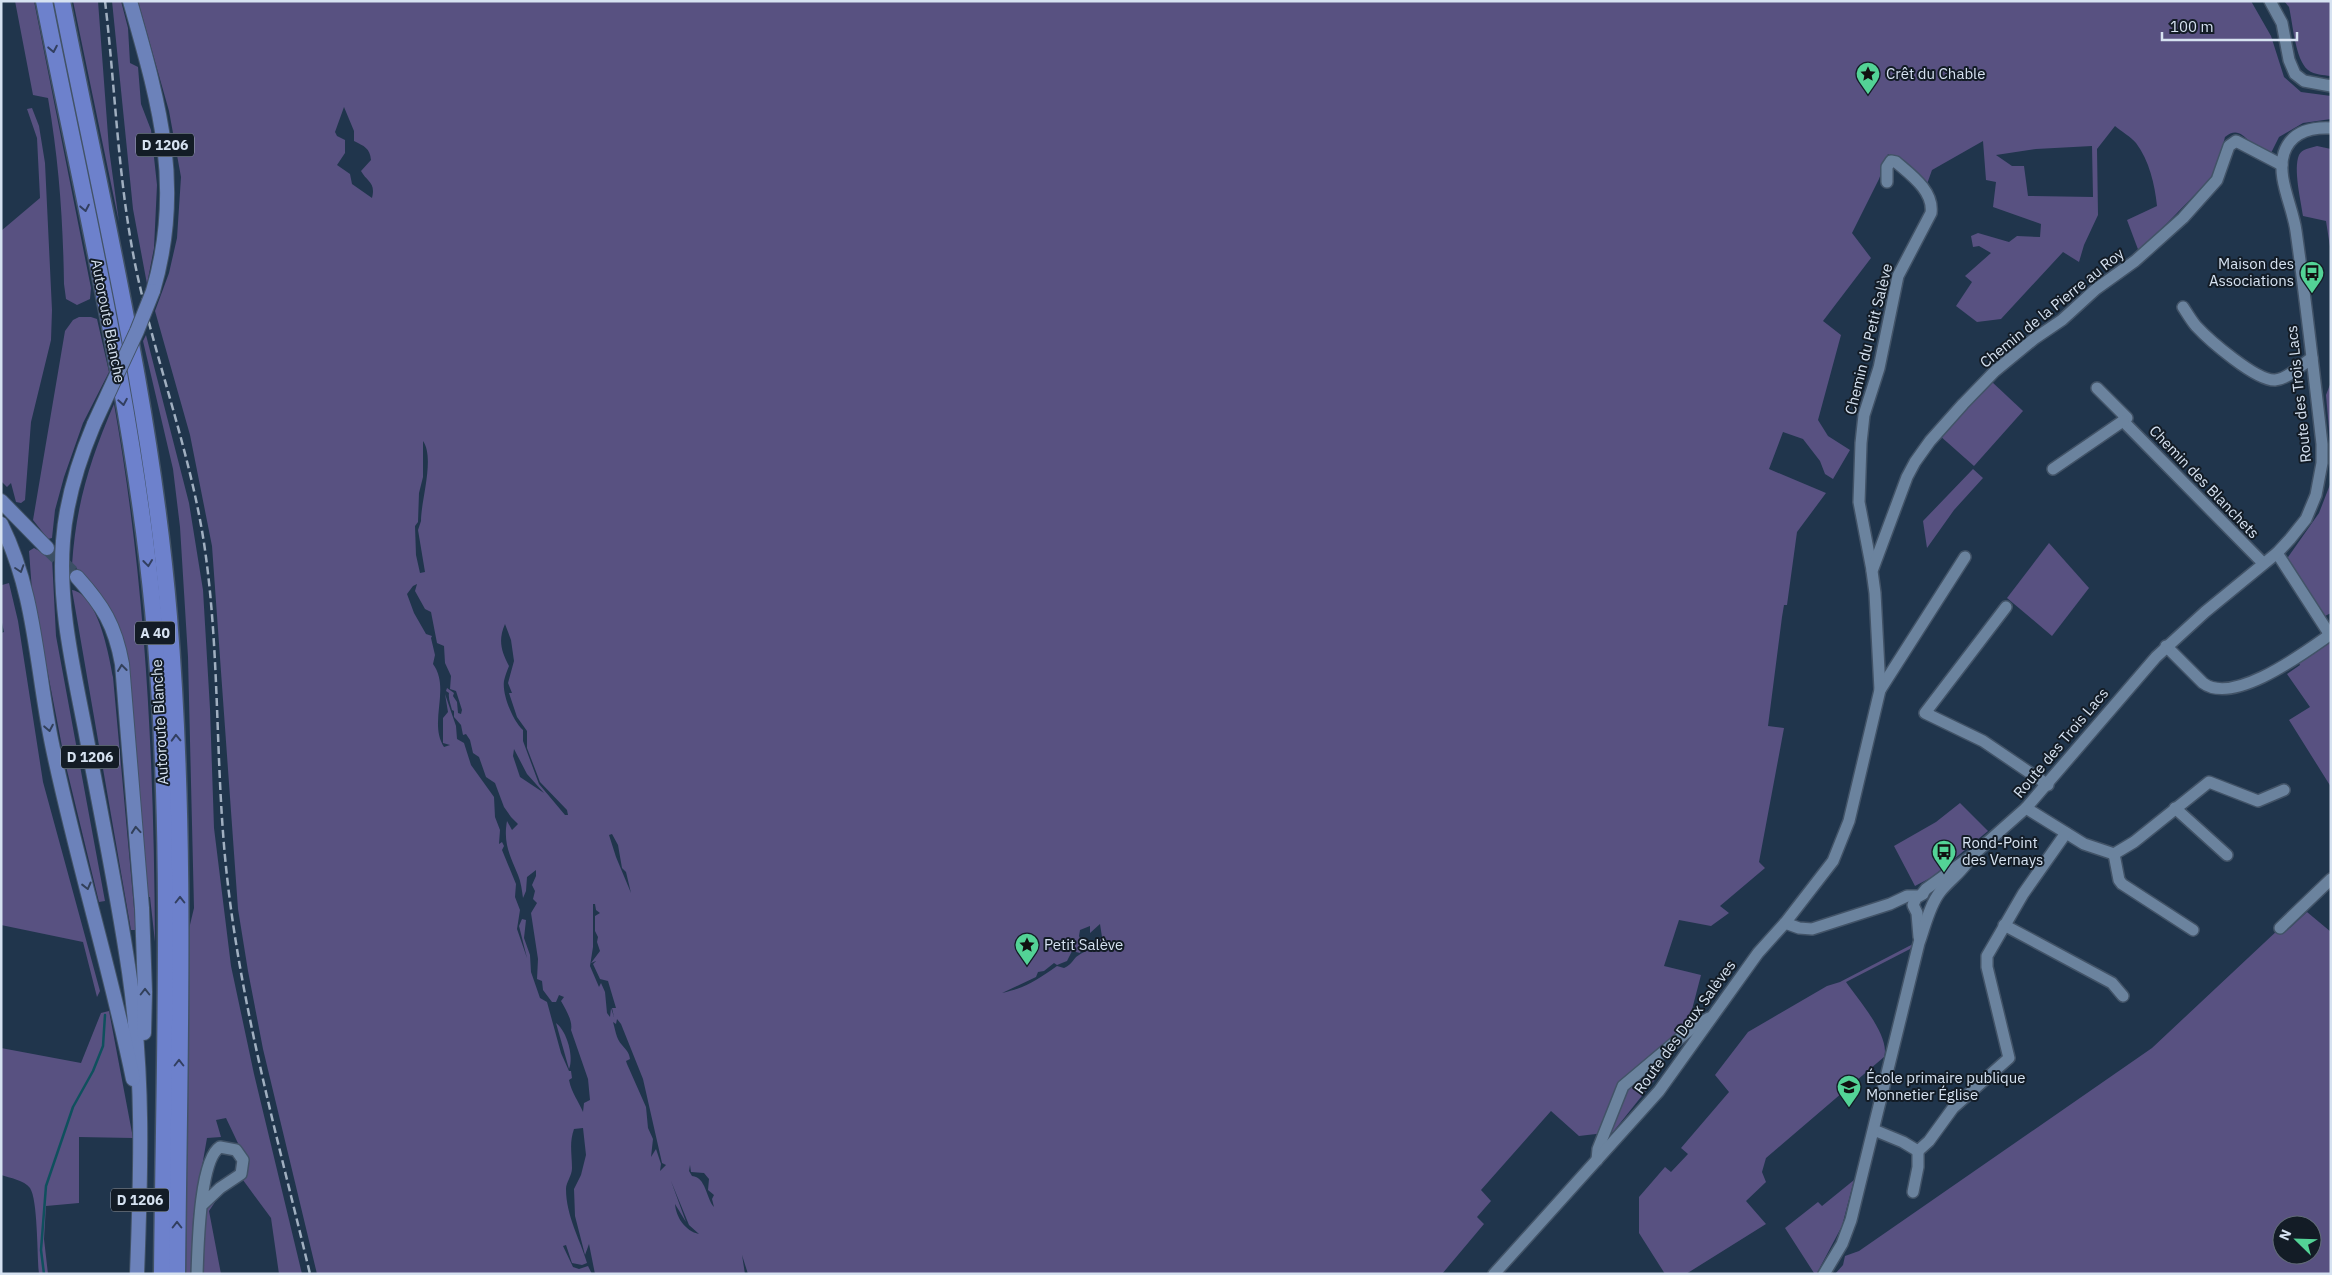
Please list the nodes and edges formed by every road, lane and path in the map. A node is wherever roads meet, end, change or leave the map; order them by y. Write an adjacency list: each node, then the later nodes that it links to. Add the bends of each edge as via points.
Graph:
1 (44, 1): 55 (highway, Autoroute Blanche / A 40, one-way to 55, via 123,398 141,509 153,615 164,843)
2 (62, 1): 56 (highway, Autoroute Blanche / A 40, one-way to 2, via 179,854 176,719 169,615 144,421)
3 (130, 1): 46 (main road, D 1206, bridge, via 156,97 167,160 166,232 153,291 80,457 67,507 62,556 63,600 72,660 129,970)
4 (2270, 1): 5 (street, via 2282,23 2295,74 2304,81)
5 (2331, 86)
6 (2331, 128): 7 (street, via 2308,130 2294,137 2286,149)
7 (2282, 165): 10 (street, Route des Trois Lacs, via 2296,229); 20 (street, Chemin de la Pierre au Roy, via 2236,141 2230,144 2217,180 2183,218 2135,261 1995,372 1930,441 1915,462)
8 (1887, 182): 20 (street, Chemin du Petit Salève, via 1887,167 1891,161 1896,162 1921,184 1932,208 1898,276 1864,415 1860,502)
9 (2182, 307): 10 (street, via 2196,326 2218,346 2265,378 2281,379)
10 (2312, 358): 17 (street, Route des Trois Lacs, via 2322,444 2320,481 2306,519)
11 (2097, 388): 12 (street, Chemin des Blanchets, via 2127,418)
12 (2123, 421): 13 (street); 19 (street, Chemin des Blanchets)
13 (2053, 469)
14 (1, 501): 16 (main road)
15 (1, 524): 47 (main road, one-way to 47, via 27,590 52,744 121,1020)
16 (46, 548)
17 (2277, 553): 19 (street, Route des Trois Lacs); 23 (street)
18 (1965, 558): 25 (street)
19 (2263, 563): 24 (street, Route des Trois Lacs)
20 (1872, 572): 25 (street, Chemin de la Pierre au Roy)
21 (77, 577): 46 (main road, one-way to 21, via 145,992 142,908 122,664 107,615)
22 (2006, 607): 26 (street, via 1925,713 1978,738)
23 (2330, 635): 24 (street, via 2282,666 2246,684 2216,688 2203,683)
24 (2166, 646): 26 (street, Route des Trois Lacs)
25 (1880, 690): 39 (street, Chemin de la Pierre au Roy, via 1854,803 1841,842 1828,869)
26 (2048, 785): 28 (street, Route des Trois Lacs)
27 (2284, 790): 29 (street, via 2258,801 2209,782)
28 (2026, 808): 30 (street); 32 (street, Route des Trois Lacs)
29 (2175, 808): 31 (street); 33 (street)
30 (2066, 833): 31 (street, via 2084,844); 40 (street)
31 (2114, 854): 42 (street, via 2122,884)
32 (1973, 855): 35 (street, Route des Trois Lacs); 37 (street, Route des Trois Lacs, via 1941,891)
33 (2227, 855)
34 (2331, 878): 41 (street)
35 (1919, 895): 36 (street, via 1907,896); 37 (street, via 1929,896); 38 (street, via 1913,902)
36 (1890, 904): 38 (street); 39 (street, via 1812,928 1798,928)
37 (1931, 908): 38 (street, via 1924,915); 43 (street, Route des Trois Lacs)
38 (1916, 911): 43 (street, Route des Trois Lacs)
39 (1785, 923): 45 (street, Route des Deux Salèves, via 1758,953)
40 (2004, 925): 44 (street, via 2112,983); 49 (street, via 1990,948 1986,963 2009,1058 1967,1095)
41 (2280, 928)
42 (2193, 930)
43 (1919, 943): 48 (street, Route des Trois Lacs)
44 (2123, 996)
45 (1713, 1016): 50 (street, Route des Deux Salèves, via 1664,1085); 50 (street, via 1692,1028 1623,1086 1598,1149)
46 (141, 1093): 47 (main road, D 1206)
47 (142, 1125): 54 (main road, D 1206)
48 (1874, 1130): 49 (street); 58 (street, Route des Trois Lacs, via 1848,1231)
49 (1918, 1151): 51 (street)
50 (1597, 1160): 53 (street, Route des Deux Salèves, via 1534,1227)
51 (1913, 1192)
52 (202, 1205): 52 (street, via 241,1174 243,1160 236,1150 220,1147 212,1156); 57 (street)
53 (1500, 1271)
54 (137, 1274)
55 (162, 1274)
56 (177, 1274)
57 (198, 1274)
58 (1824, 1274)

